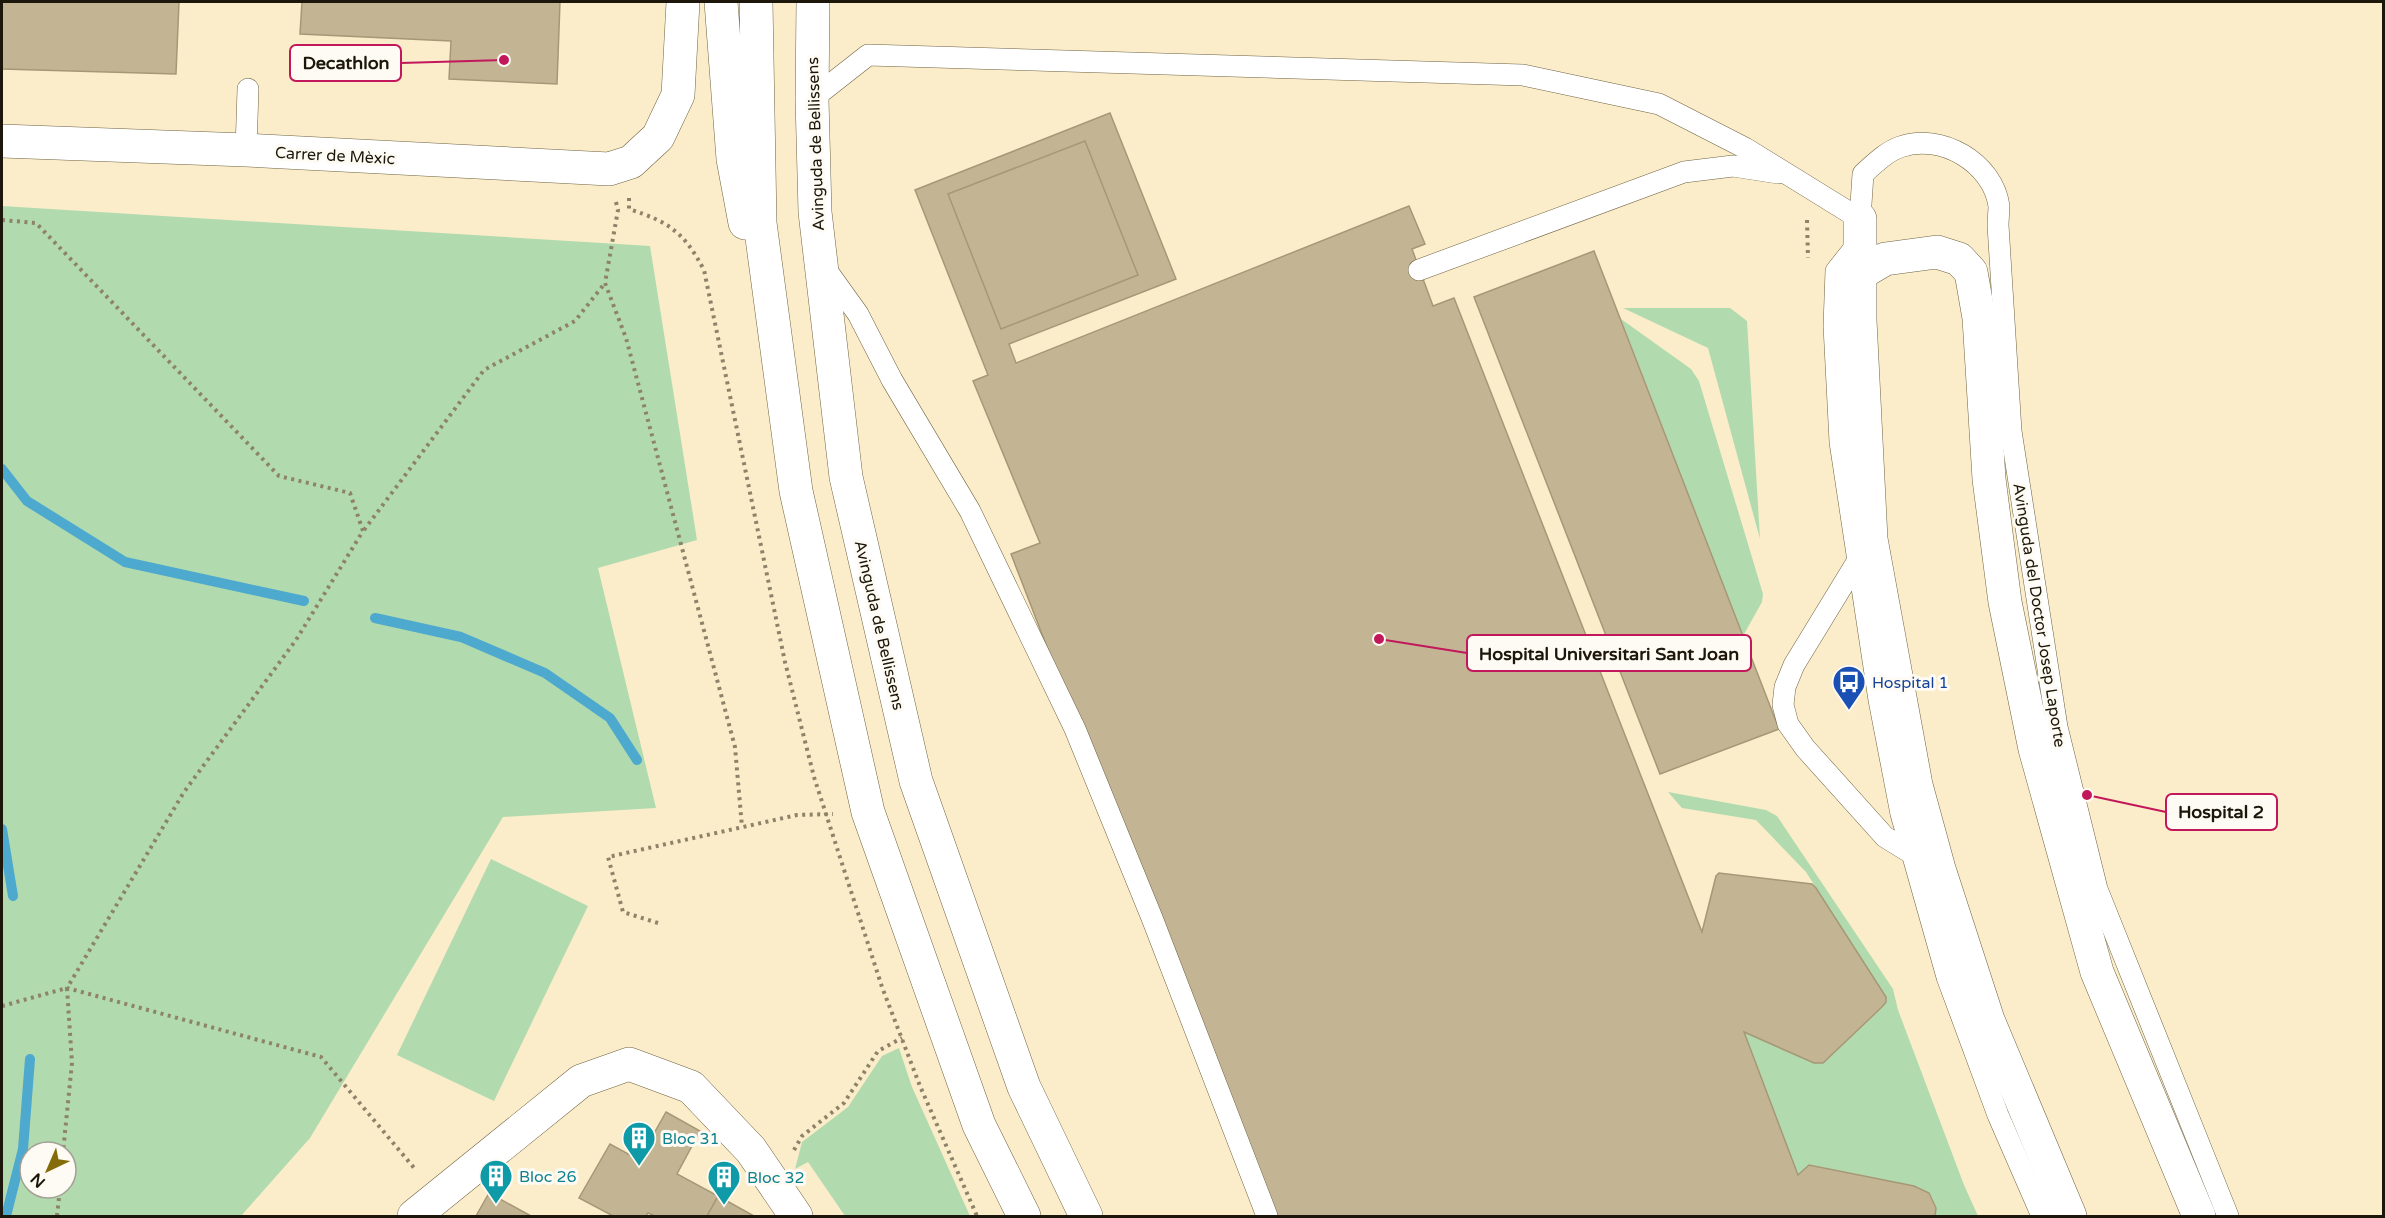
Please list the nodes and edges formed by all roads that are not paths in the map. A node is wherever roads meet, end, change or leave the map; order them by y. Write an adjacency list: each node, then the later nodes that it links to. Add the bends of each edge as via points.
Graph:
1 (683, 2): 8 (street, Carrer de Mèxic, via 678,95 658,137 631,162 609,170)
2 (721, 2): 13 (street, via 733,159)
3 (756, 2): 13 (street, via 760,223)
4 (813, 2): 6 (street, Avinguda de Bellissens)
5 (248, 89): 8 (lane)
6 (812, 99): 9 (lane, via 868,55 1523,75 1659,104); 11 (street, Avinguda de Bellissens)
7 (2, 141): 8 (street, Carrer de Mèxic)
8 (246, 150)
9 (1788, 175): 10 (lane, via 1822,193); 12 (lane, via 1733,166 1684,172)
10 (1860, 244): 14 (street, Avinguda del Doctor Josep Laporte); 23 (street, Avinguda del Doctor Josep Laporte, via 1885,259 1937,252 1959,259 1971,272 1979,318 1989,479 2005,603 2035,749 2097,972); 24 (lane, Avinguda del Doctor Josep Laporte, via 1863,174 1899,147 1919,142 1956,151 1978,165 1992,185 1999,207 2011,431 2056,727 2097,889)
11 (820, 262): 19 (street, Avinguda de Bellissens, via 846,477 916,781 1024,1087); 20 (lane, via 858,314 970,512 1075,729)
12 (1419, 270)
13 (796, 491): 18 (street, via 868,812 979,1125)
14 (1864, 550): 15 (street, Avinguda del Doctor Josep Laporte, via 1916,785); 15 (lane, via 1794,665 1783,705 1788,724 1805,748 1886,837)
15 (1926, 862): 21 (lane, Avinguda del Doctor Josep Laporte, via 1947,977 1998,1115); 22 (street, Avinguda del Doctor Josep Laporte)
16 (426, 1207): 17 (street, via 581,1081 629,1064 691,1087 751,1150)
17 (796, 1216)
18 (1024, 1216)
19 (1086, 1216)
20 (1267, 1216)
21 (2042, 1216)
22 (2070, 1216)
23 (2199, 1216)
24 (2228, 1216)

